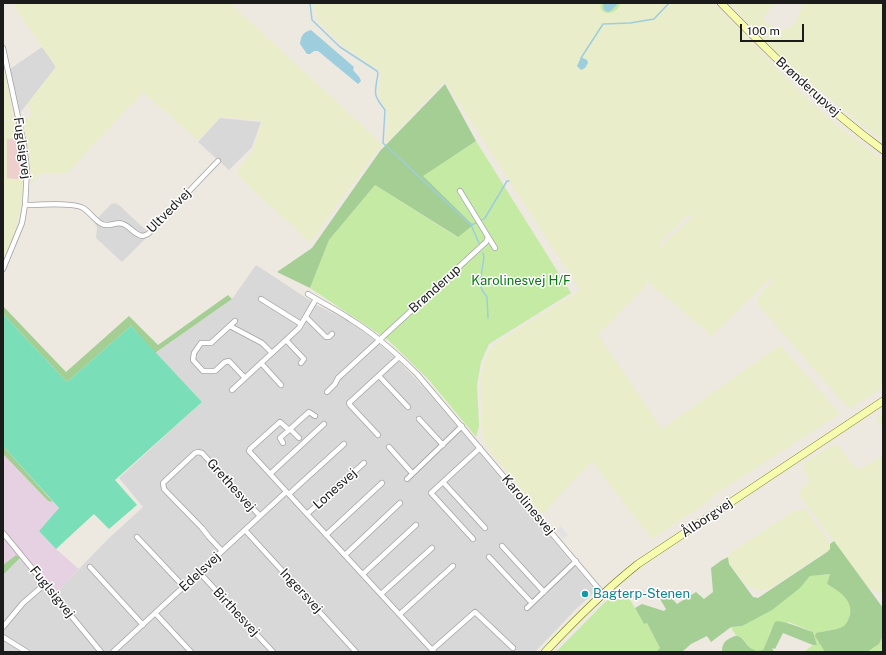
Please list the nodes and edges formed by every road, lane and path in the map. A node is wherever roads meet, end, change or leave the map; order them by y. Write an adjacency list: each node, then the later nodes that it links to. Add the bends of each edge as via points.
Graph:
1 (721, 3): 3 (main road, Brønderupvej, via 805,87)
2 (3, 48): 6 (street, Fuglsigvej, via 25,152)
3 (883, 150)
4 (218, 161): 6 (street, Ultvedvej, via 148,234 143,236 134,234 124,224 102,224 79,206)
5 (460, 191): 7 (street)
6 (25, 205): 9 (street, Fuglsigvej, via 22,223)
7 (488, 237): 8 (street); 18 (street, Brønderup, via 486,242)
8 (494, 248)
9 (3, 268)
10 (308, 294): 12 (street, Karolinesvej)
11 (260, 299): 15 (street)
12 (316, 299): 13 (street); 18 (street, Karolinesvej)
13 (306, 317): 15 (street); 17 (street, via 326,336)
14 (235, 321): 16 (street)
15 (301, 324): 19 (street)
16 (230, 326): 20 (street, via 262,343); 25 (street, via 211,343 201,343 194,354 193,362 202,371 214,372 229,361)
17 (332, 334)
18 (379, 339): 21 (street, Karolinesvej); 28 (street)
19 (286, 340): 20 (street); 23 (street, via 303,358)
20 (272, 353): 22 (street)
21 (400, 357): 24 (street); 34 (street, Karolinesvej)
22 (261, 363): 25 (street); 26 (street)
23 (301, 363)
24 (379, 376): 30 (street); 36 (street, via 349,404)
25 (245, 378): 27 (street)
26 (281, 386)
27 (232, 390)
28 (327, 392)
29 (883, 401): 74 (main road, Ålborgvej, via 638,564)
30 (408, 407)
31 (315, 416): 35 (street, via 309,412)
32 (419, 419): 40 (street)
33 (324, 424): 45 (street)
34 (462, 426): 40 (street); 42 (street, Karolinesvej)
35 (290, 429): 37 (street); 38 (street, via 280,438); 45 (street, Lonesvej, via 279,422 249,450)
36 (378, 435)
37 (299, 438)
38 (283, 443)
39 (344, 444): 49 (street, Lonesvej)
40 (443, 445): 44 (street)
41 (389, 447): 44 (street)
42 (480, 448): 47 (street); 65 (street, Karolinesvej)
43 (364, 463): 51 (street, Lonesvej)
44 (412, 473): 46 (street)
45 (270, 474): 49 (street, Lonesvej)
46 (407, 478)
47 (443, 482): 54 (street); 59 (street, via 431,494)
48 (382, 484): 57 (street)
49 (287, 493): 51 (street, Lonesvej); 52 (street, Edelsvej)
50 (400, 503): 63 (street)
51 (307, 514): 57 (street, Lonesvej)
52 (260, 516): 55 (street, Edelsvej); 62 (street, Grethesvej, via 240,497 202,452 195,453 165,481 163,486)
53 (416, 525): 69 (street)
54 (485, 528)
55 (245, 530): 62 (street, Edelsvej); 89 (street, Ingersvej)
56 (3, 533): 70 (street, Fuglsigvej)
57 (326, 535): 63 (street, Lonesvej)
58 (137, 537): 71 (street)
59 (473, 539)
60 (502, 546): 72 (street)
61 (432, 548): 73 (street)
62 (222, 551): 68 (street, Edelsvej)
63 (345, 555): 69 (street, Lonesvej)
64 (489, 557): 75 (street)
65 (576, 561): 72 (street); 74 (street, Karolinesvej)
66 (453, 566): 78 (street)
67 (90, 567): 79 (street)
68 (199, 572): 71 (street, Edelsvej); 88 (street, Birthesvej)
69 (363, 574): 73 (street, Lonesvej)
70 (45, 584): 80 (street, via 23,603); 85 (street, Fuglsigvej)
71 (184, 587): 77 (street, Edelsvej)
72 (544, 592): 75 (street)
73 (381, 594): 78 (street, Lonesvej)
74 (603, 594): 90 (main road, Ålborgvej)
75 (532, 603): 76 (street)
76 (527, 608)
77 (155, 613): 79 (street, Edelsvej); 87 (street)
78 (400, 614): 83 (street, Lonesvej)
79 (143, 624): 86 (street, Edelsvej)
80 (3, 627)
81 (3, 637): 84 (street)
82 (512, 648): 83 (street, via 475,612)
83 (433, 651)
84 (27, 652)
85 (101, 652)
86 (113, 652)
87 (190, 652)
88 (273, 652)
89 (356, 652)
90 (545, 652)

